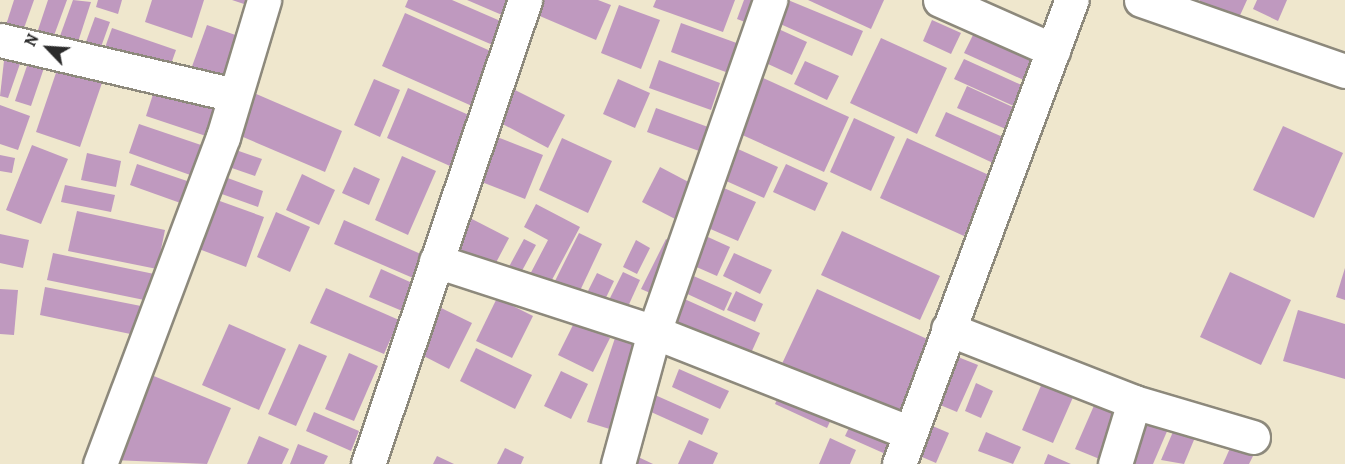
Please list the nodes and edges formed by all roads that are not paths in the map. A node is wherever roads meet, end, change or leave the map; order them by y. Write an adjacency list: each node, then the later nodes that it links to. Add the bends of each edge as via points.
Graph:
1 (264, 0): 10 (street)
2 (525, 0): 11 (street)
3 (770, 0): 13 (street)
4 (940, 0): 8 (street)
5 (1072, 0): 8 (street)
6 (1141, 0): 9 (street)
7 (0, 40): 10 (street)
8 (1053, 50): 12 (street)
9 (1345, 71)
10 (235, 95): 17 (street)
11 (436, 261): 13 (street); 18 (street)
12 (948, 329): 14 (street); 15 (street)
13 (654, 332): 15 (street); 19 (street)
14 (1134, 402): 16 (street); 21 (street)
15 (910, 433): 20 (street)
16 (1252, 437)
17 (100, 464)
18 (368, 464)
19 (618, 464)
20 (898, 464)
21 (1115, 464)

